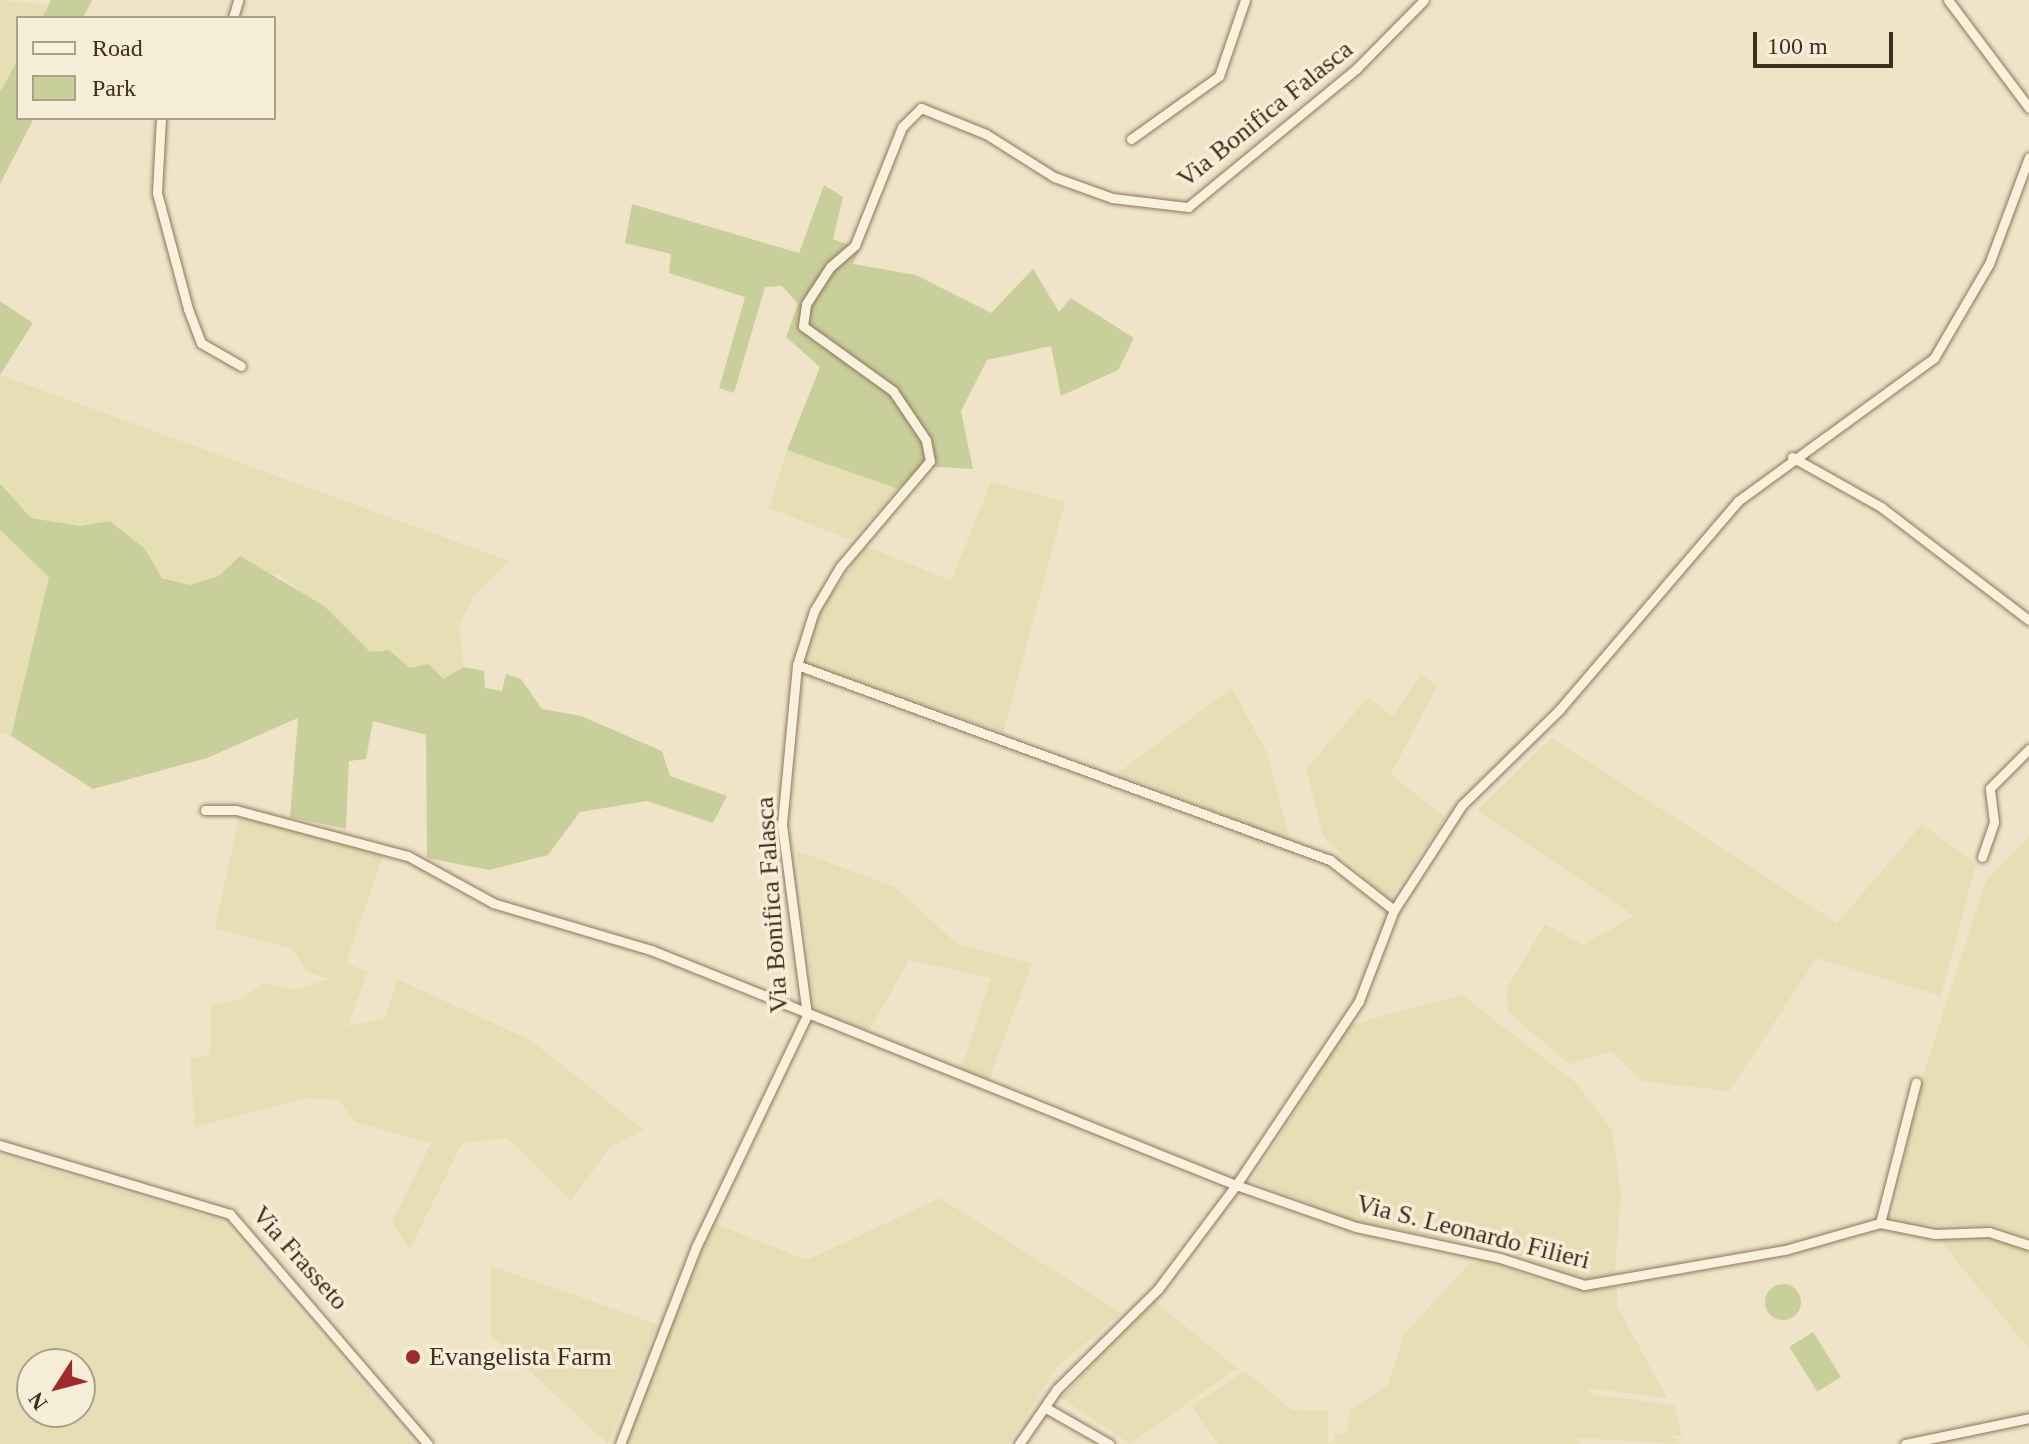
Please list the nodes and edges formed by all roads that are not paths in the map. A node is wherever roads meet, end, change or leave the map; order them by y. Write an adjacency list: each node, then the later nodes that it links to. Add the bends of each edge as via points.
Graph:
1 (1245, 0): 6 (street, via 1219,76)
2 (1424, 0): 11 (street, Via Bonifica Falasca, via 1357,68 1188,207 1112,198 1054,177 944,114 921,108 912,114 855,245 830,267 806,304 803,326 893,391 926,440 930,461 840,567 814,611)
3 (1948, 0): 4 (street)
4 (2029, 108)
5 (161, 120): 8 (street, via 157,193 188,309 201,343)
6 (1131, 139)
7 (2029, 157): 9 (street, via 1989,264 1934,358)
8 (241, 366)
9 (1792, 457): 10 (street, via 1881,507); 15 (street, via 1738,501 1569,699 1462,805)
10 (2029, 620)
11 (797, 665): 15 (street, via 1330,860); 16 (street, Via Bonifica Falasca, via 782,824)
12 (2029, 749): 14 (street, via 1990,788 1994,822)
13 (205, 810): 16 (street, Via S. Leonardo Filieri, via 236,810 365,841 493,903 651,950)
14 (1982, 857)
15 (1394, 910): 19 (street, via 1359,1001)
16 (807, 1015): 19 (street, Via S. Leonardo Filieri); 25 (street, Via Bonifica Falasca, via 696,1247)
17 (1916, 1083): 20 (street)
18 (0, 1145): 24 (street, Via Frasseto, via 230,1214)
19 (1236, 1185): 20 (street, Via S. Leonardo Filieri, via 1356,1227 1500,1258 1566,1283 1630,1282); 22 (street, via 1158,1289)
20 (1880, 1223): 21 (street, via 1935,1234 1989,1232)
21 (2029, 1245)
22 (1046, 1408): 26 (street); 27 (street)
23 (2029, 1418): 28 (street)
24 (428, 1444)
25 (620, 1444)
26 (1019, 1444)
27 (1109, 1444)
28 (1905, 1444)

